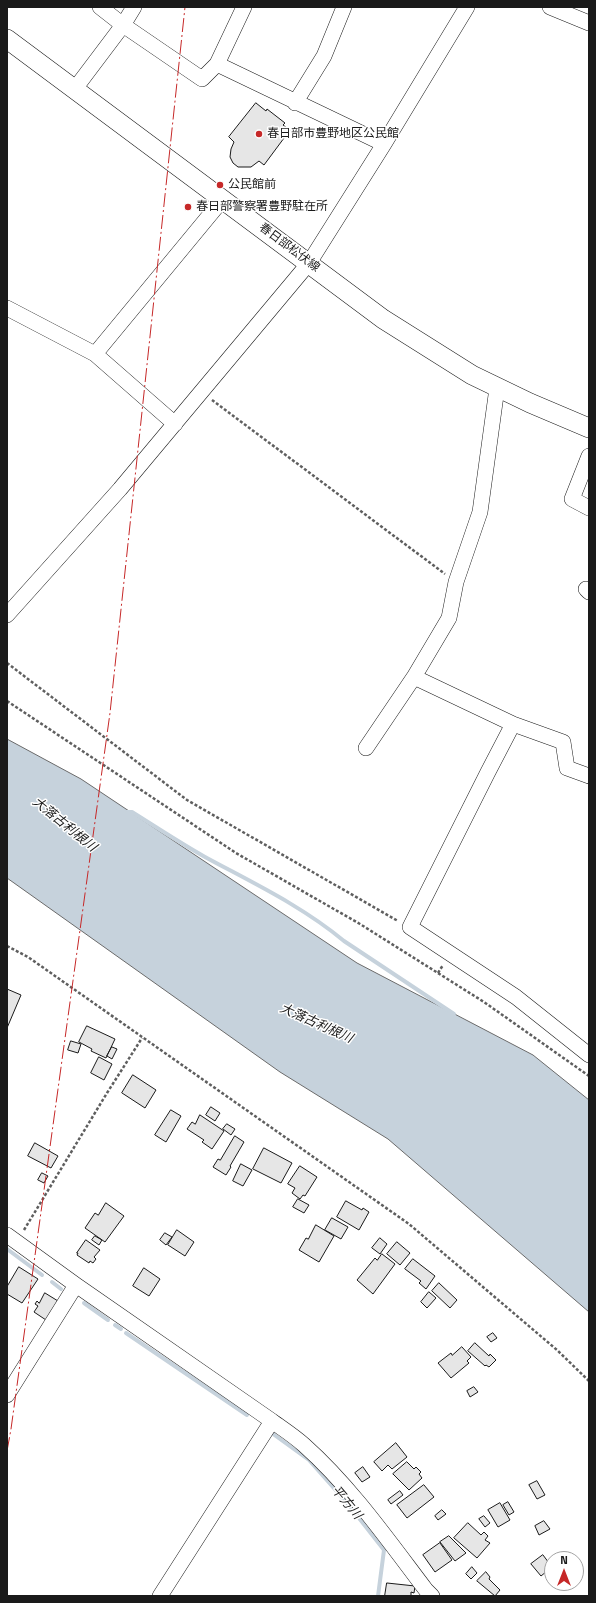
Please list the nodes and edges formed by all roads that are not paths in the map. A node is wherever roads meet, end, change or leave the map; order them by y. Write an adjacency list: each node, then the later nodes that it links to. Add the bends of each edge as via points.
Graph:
1 (100, 7): 8 (street)
2 (134, 7): 8 (street)
3 (244, 7): 10 (street)
4 (344, 7): 12 (street, via 324,56)
5 (467, 7): 13 (street)
6 (550, 7): 7 (street)
7 (589, 23)
8 (123, 25): 10 (street, via 202,79); 11 (street)
9 (7, 39): 11 (main road, 春日部松伏線)
10 (217, 64): 12 (street)
11 (74, 90): 14 (main road, 春日部松伏線)
12 (295, 103): 13 (street)
13 (384, 144): 15 (street)
14 (223, 199): 15 (main road, 春日部松伏線); 17 (street)
15 (309, 263): 18 (main road, 春日部松伏線, via 389,323 449,362); 19 (street)
16 (7, 308): 17 (street)
17 (95, 354): 19 (street)
18 (497, 388): 20 (main road, 春日部松伏線); 24 (street, via 480,512 456,582 449,618)
19 (175, 424): 23 (street, via 120,490)
20 (589, 428)
21 (589, 456): 22 (street, via 572,499)
22 (589, 508)
23 (7, 615)
24 (414, 677): 25 (street); 26 (street)
25 (513, 724): 27 (street, via 563,742 567,768); 28 (street, via 410,927 516,997)
26 (366, 748)
27 (589, 776)
28 (589, 1055)
29 (12, 1239): 30 (street)
30 (76, 1286): 31 (street); 32 (street)
31 (7, 1395)
32 (272, 1421): 33 (street); 34 (street, via 304,1444 337,1479)
33 (160, 1596)
34 (432, 1596)

